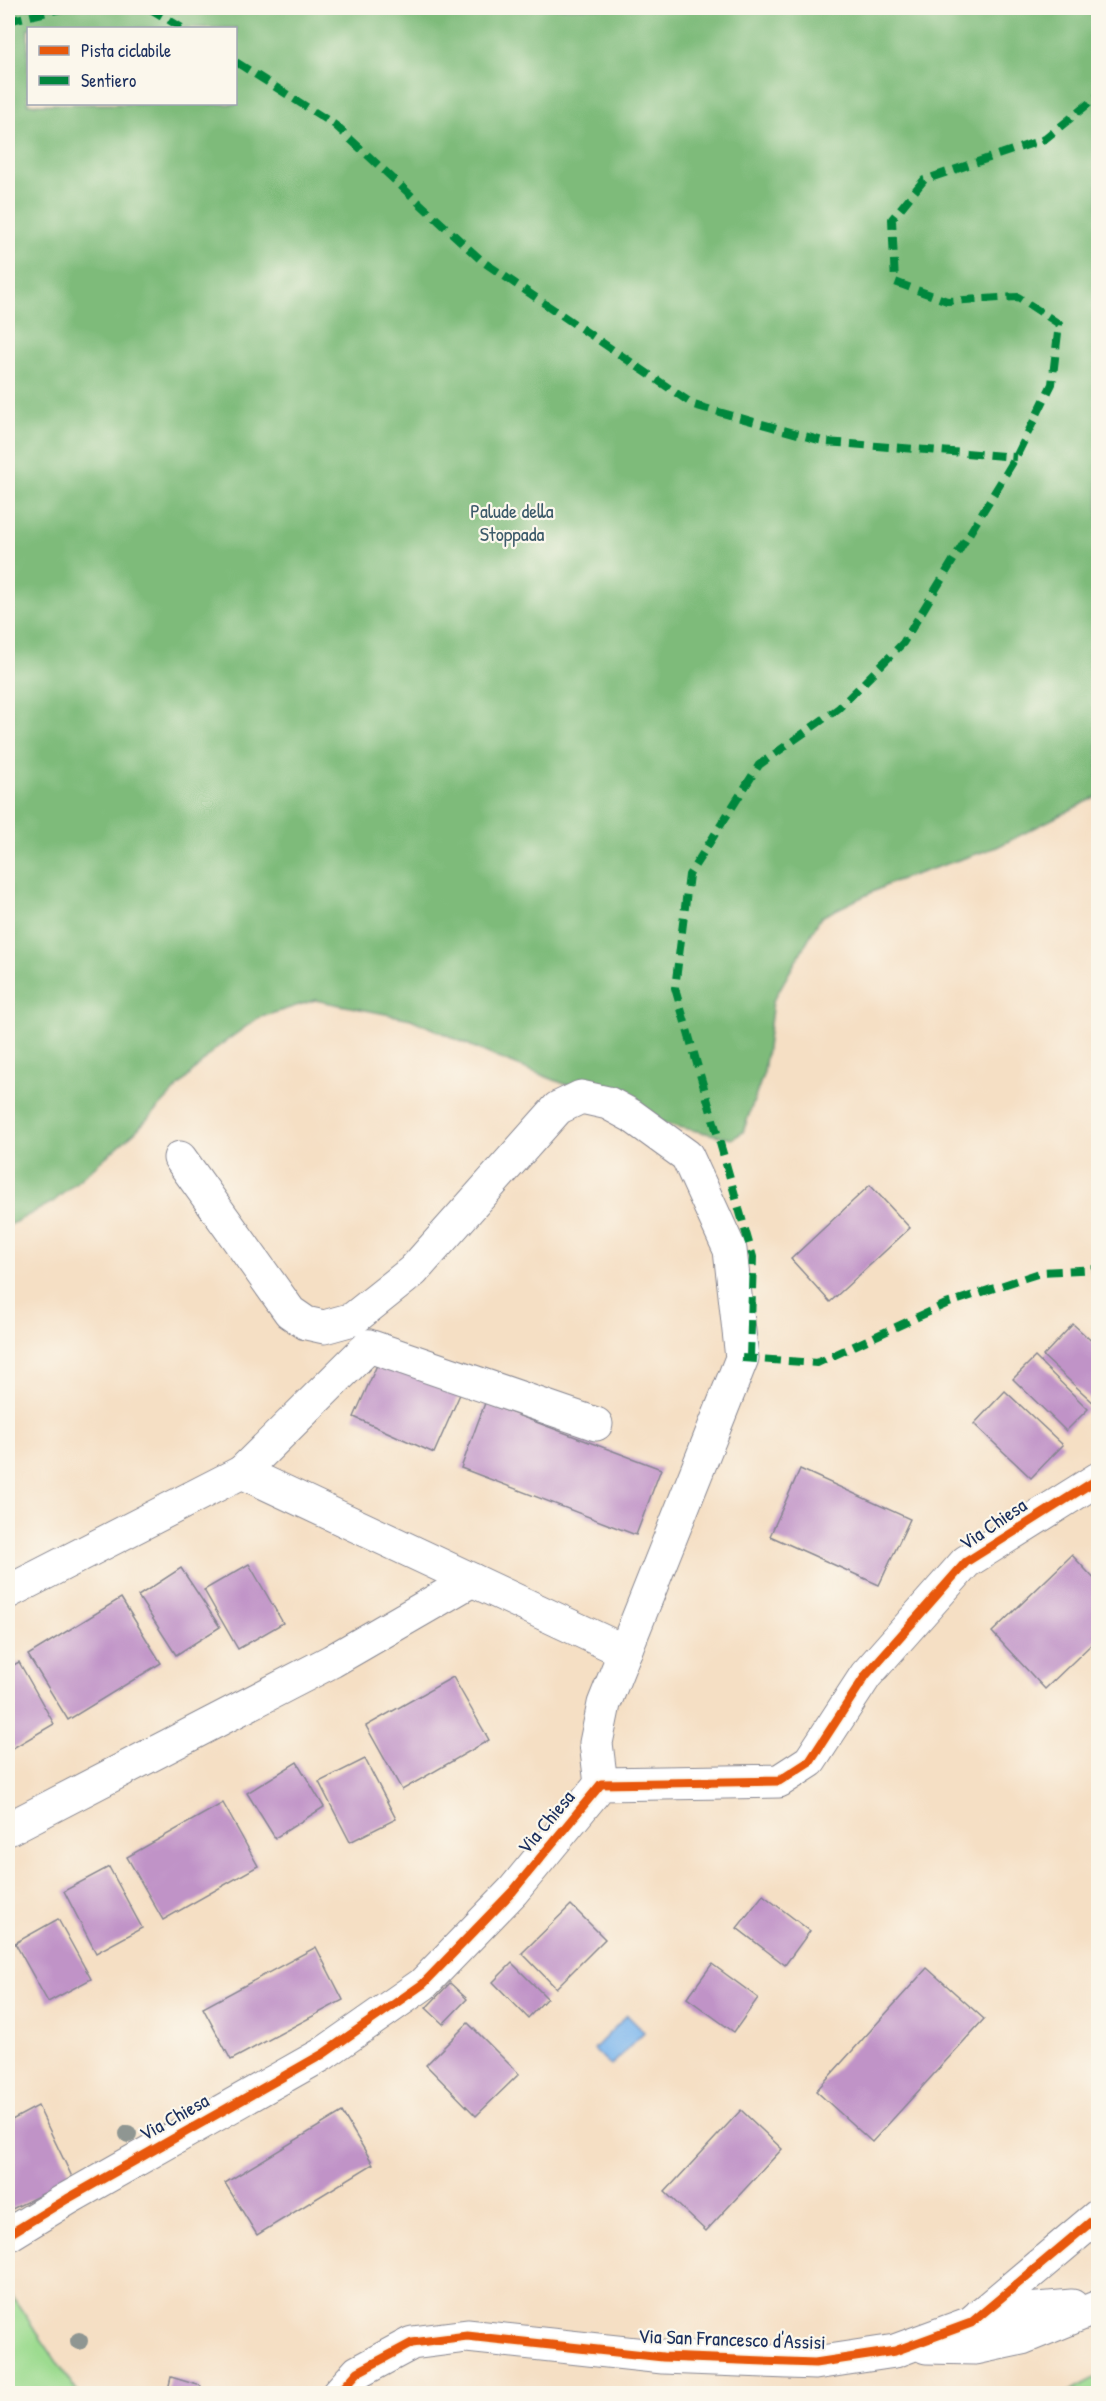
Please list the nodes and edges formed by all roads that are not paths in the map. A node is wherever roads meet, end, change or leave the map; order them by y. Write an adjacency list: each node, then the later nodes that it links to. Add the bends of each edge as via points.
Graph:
1 (180, 1158): 7 (street, via 290,1312 306,1323 324,1326 353,1318 413,1271 558,1108 581,1097 608,1103 632,1116 687,1156 730,1250 742,1358)
2 (596, 1424): 3 (street, via 369,1346)
3 (242, 1472): 5 (street); 6 (street)
4 (1098, 1479): 8 (street, Via Chiesa, via 966,1562 866,1675 810,1761 779,1781)
5 (472, 1580): 7 (street); 9 (street, via 332,1661)
6 (8, 1592)
7 (626, 1649): 8 (street, via 604,1704 596,1743)
8 (601, 1784): 11 (street, Via Chiesa, via 513,1891 423,1984 323,2054)
9 (8, 1829)
10 (1098, 2216): 14 (street, Via San Francesco d'Assisi)
11 (8, 2235)
12 (1098, 2294): 14 (street, via 1071,2307)
13 (1098, 2307): 15 (street, via 1022,2338 975,2348)
14 (981, 2314): 15 (street, Via San Francesco d'Assisi, via 971,2323)
15 (907, 2347): 16 (street, Via San Francesco d'Assisi, via 814,2363 663,2357 467,2336 412,2343 358,2372)
16 (338, 2394)

